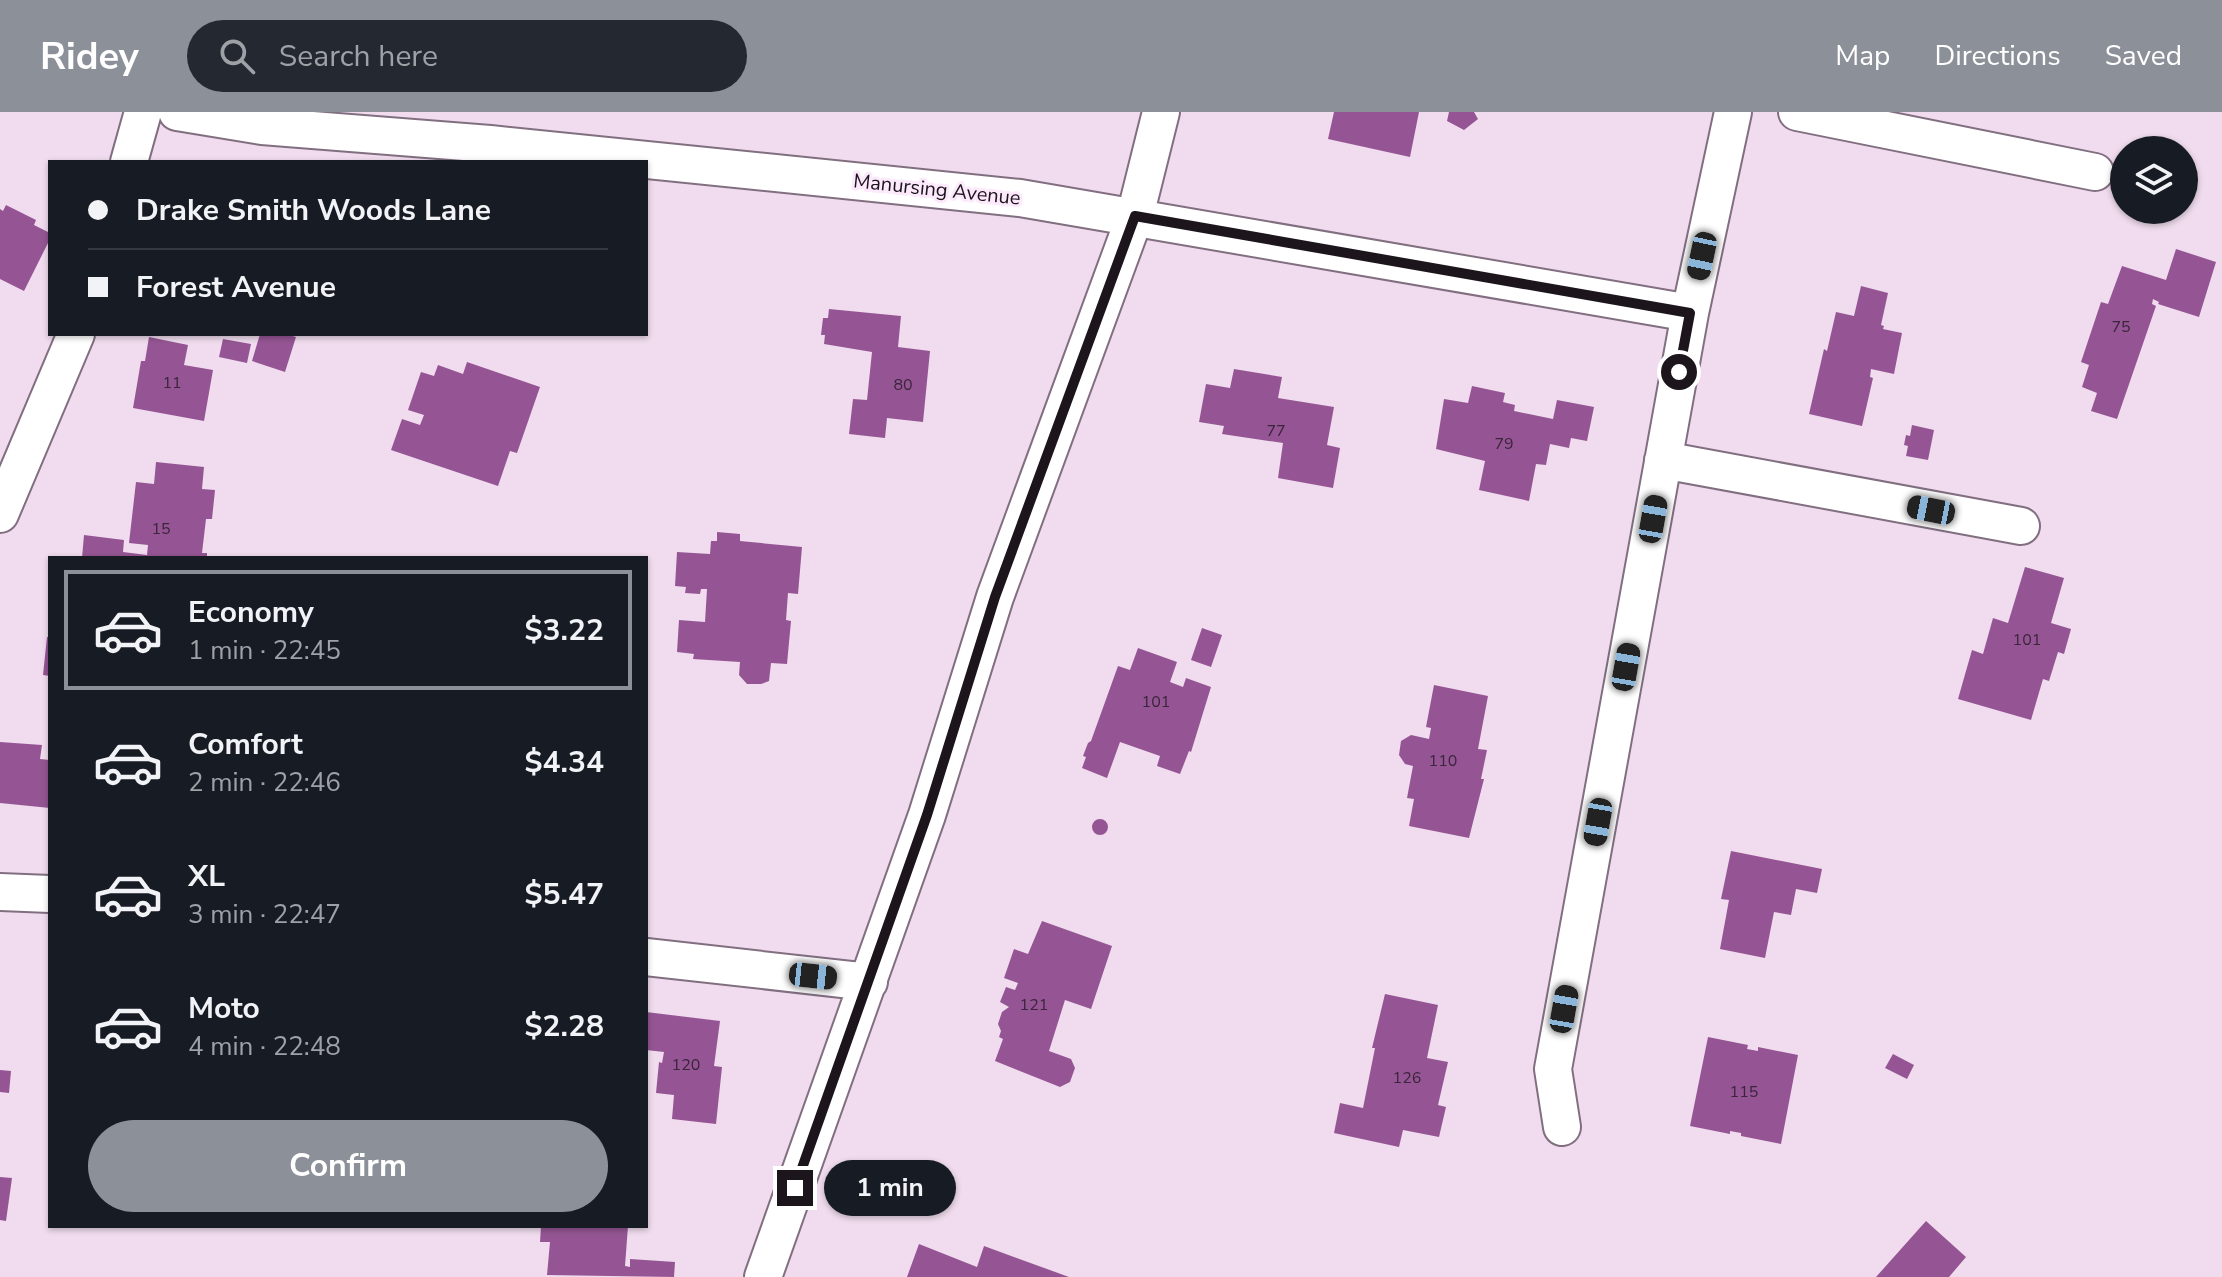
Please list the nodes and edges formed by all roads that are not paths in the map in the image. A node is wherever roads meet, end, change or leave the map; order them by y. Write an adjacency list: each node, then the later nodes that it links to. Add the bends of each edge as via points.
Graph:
1 (143, 112): 6 (street)
2 (177, 112): 7 (street, Manursing Avenue, via 262,126)
3 (1161, 112): 10 (street)
4 (1733, 112): 11 (street)
5 (1797, 112): 9 (street)
6 (130, 160)
7 (647, 160)
8 (648, 160): 10 (street, Manursing Avenue, via 1020,198)
9 (2095, 172)
10 (1135, 216): 11 (street, Manursing Avenue); 19 (street, via 995,597)
11 (1690, 313): 13 (street)
12 (75, 336): 14 (street)
13 (1663, 460): 15 (street); 20 (street, via 1553,1069)
14 (0, 514)
15 (2021, 526)
16 (0, 892): 17 (street)
17 (48, 894)
18 (648, 957): 19 (street)
19 (869, 982): 21 (street)
20 (1562, 1127)
21 (763, 1277)

